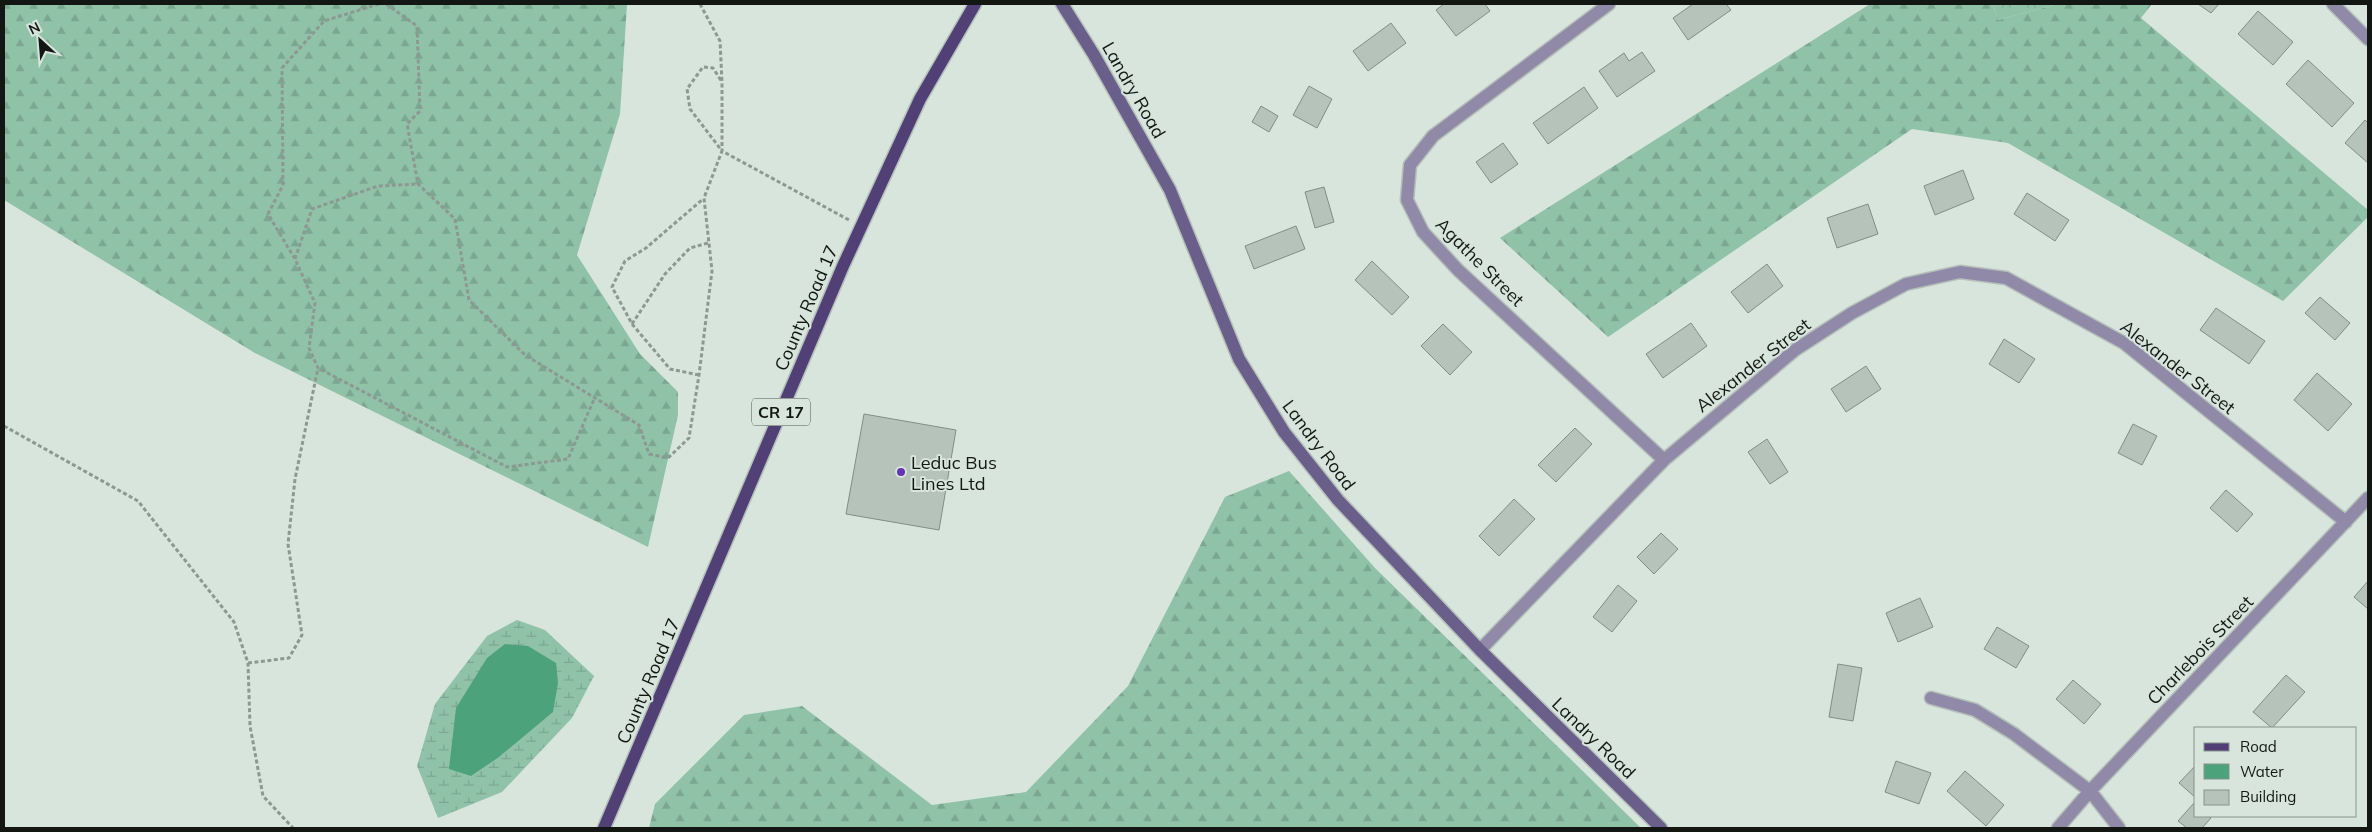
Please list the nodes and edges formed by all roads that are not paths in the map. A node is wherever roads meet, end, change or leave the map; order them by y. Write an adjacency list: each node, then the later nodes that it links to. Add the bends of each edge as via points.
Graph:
1 (975, 4): 12 (main road, County Road 17 / CR 17, via 920,99 861,226)
2 (1062, 4): 9 (main road, Landry Road, via 1170,190 1239,359 1284,432 1338,500)
3 (1609, 4): 6 (street, Agathe Street, via 1433,136 1410,165 1407,200 1423,232 1458,270)
4 (2333, 4): 5 (street)
5 (2368, 39)
6 (1664, 460): 8 (street, Alexander Street, via 1795,350 1852,313 1906,284 1960,272 2006,278 2124,343); 9 (street, Alexander Street)
7 (2368, 498): 8 (street, Charlebois Street)
8 (2346, 522): 11 (street, Charlebois Street)
9 (1480, 650): 13 (main road, Landry Road)
10 (1931, 698): 11 (street, via 1975,710 2014,734)
11 (2090, 792): 14 (street, Charlebois Street); 15 (street)
12 (604, 828)
13 (1661, 828)
14 (2058, 828)
15 (2119, 828)

